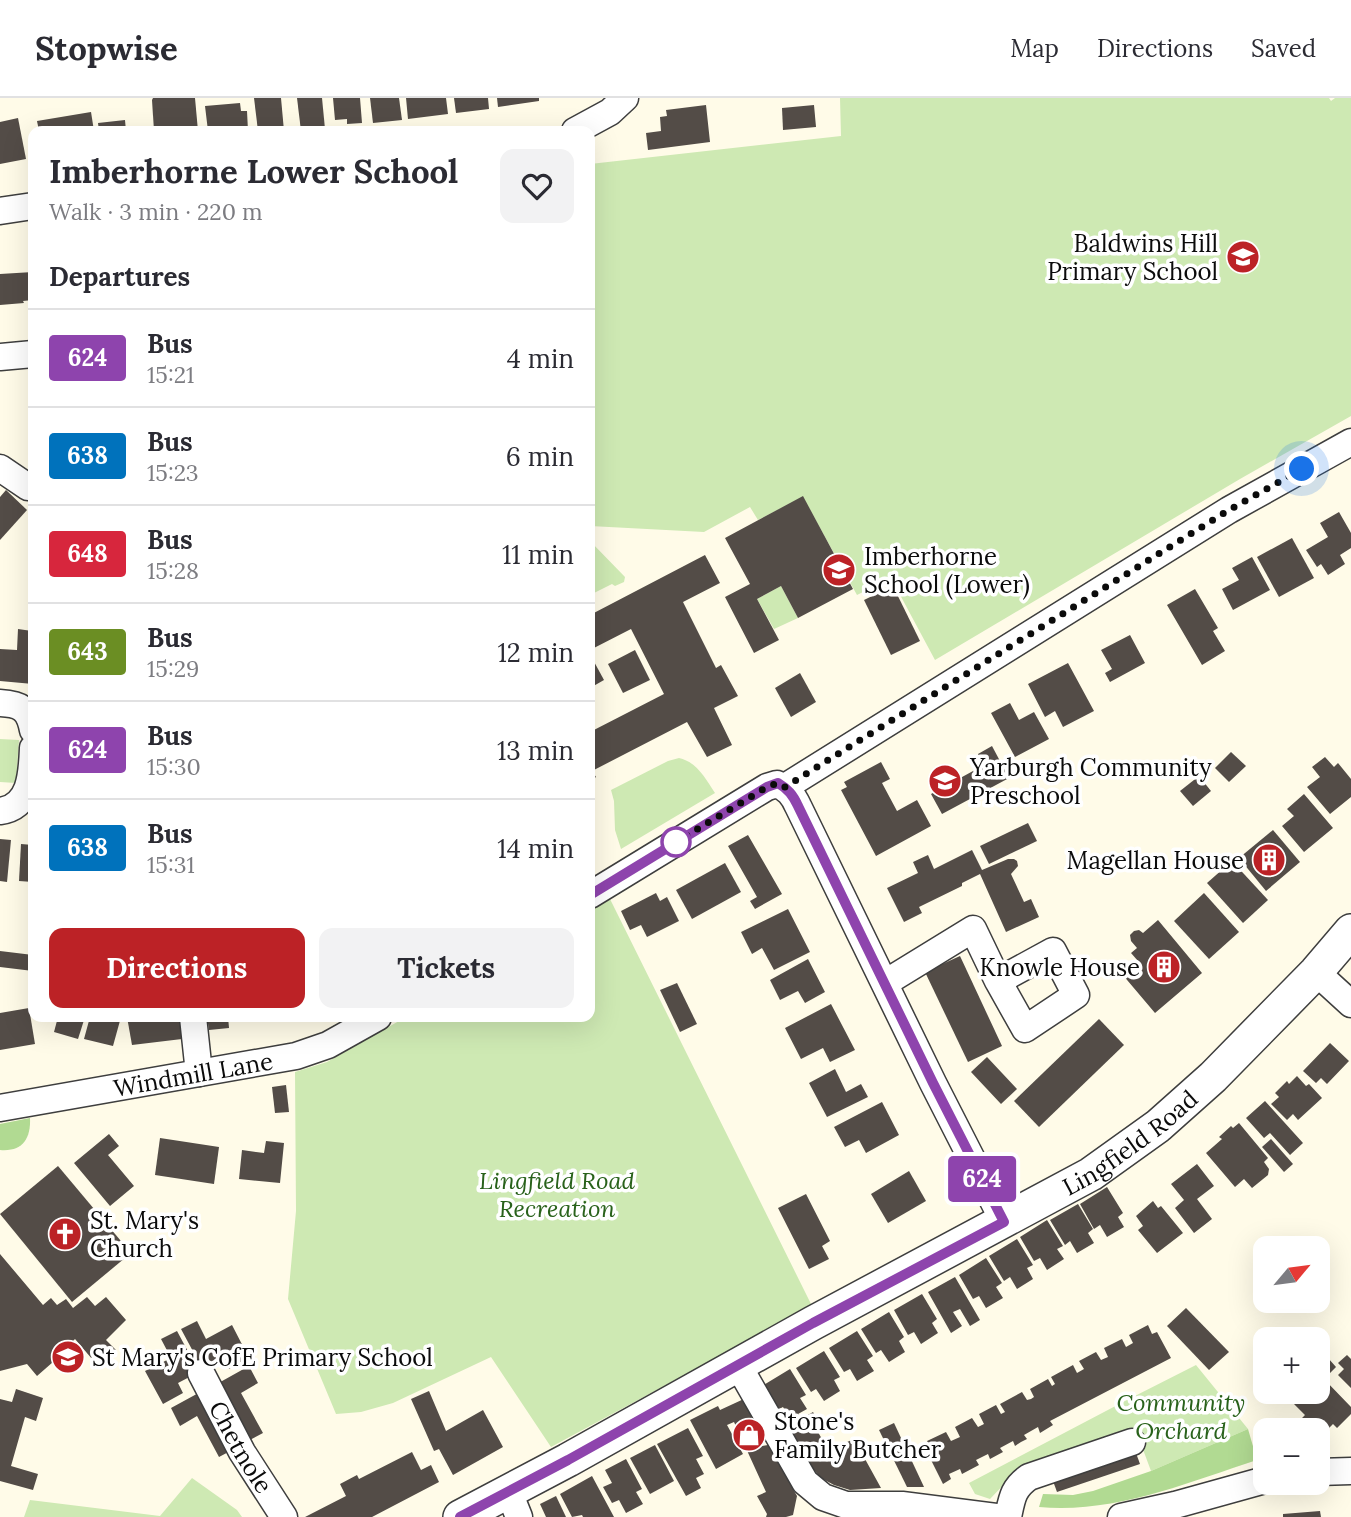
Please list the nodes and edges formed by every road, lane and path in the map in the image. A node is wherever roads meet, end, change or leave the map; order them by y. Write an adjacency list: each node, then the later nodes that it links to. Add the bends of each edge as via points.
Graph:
1 (625, 98): 2 (street)
2 (584, 126)
3 (28, 207): 4 (street)
4 (0, 211)
5 (28, 354): 6 (street)
6 (0, 357)
7 (1351, 442): 13 (street, via 1229,510)
8 (0, 468): 9 (street)
9 (28, 487)
10 (0, 703): 11 (street, via 17,704)
11 (28, 714)
12 (28, 784): 14 (street, via 18,804)
13 (785, 787): 15 (street, via 778,783 767,787); 19 (street)
14 (0, 811)
15 (595, 892)
16 (1351, 931): 17 (street, Lingfield Road)
17 (1316, 972): 20 (street); 25 (street, Lingfield Road, via 1158,1126 1091,1174)
18 (998, 981): 19 (street, via 973,929)
19 (885, 984): 25 (street)
20 (1351, 1004)
21 (193, 1022): 23 (street)
22 (369, 1022): 23 (street, Windmill Lane, via 328,1045 296,1056)
23 (199, 1073): 24 (street, Windmill Lane)
24 (0, 1108)
25 (1004, 1222): 26 (street, Lingfield Road)
26 (738, 1366): 32 (street, Lingfield Road); 35 (street, via 805,1482 823,1497 846,1505 902,1505)
27 (201, 1373): 33 (street, Chetnole, via 242,1452)
28 (1132, 1442): 36 (street, via 1029,1477 1013,1495)
29 (1351, 1471): 30 (street)
30 (1330, 1472)
31 (1253, 1483): 37 (street)
32 (514, 1504): 34 (street, Lingfield Road)
33 (284, 1517)
34 (460, 1517)
35 (996, 1517)
36 (1008, 1517)
37 (1121, 1517)

